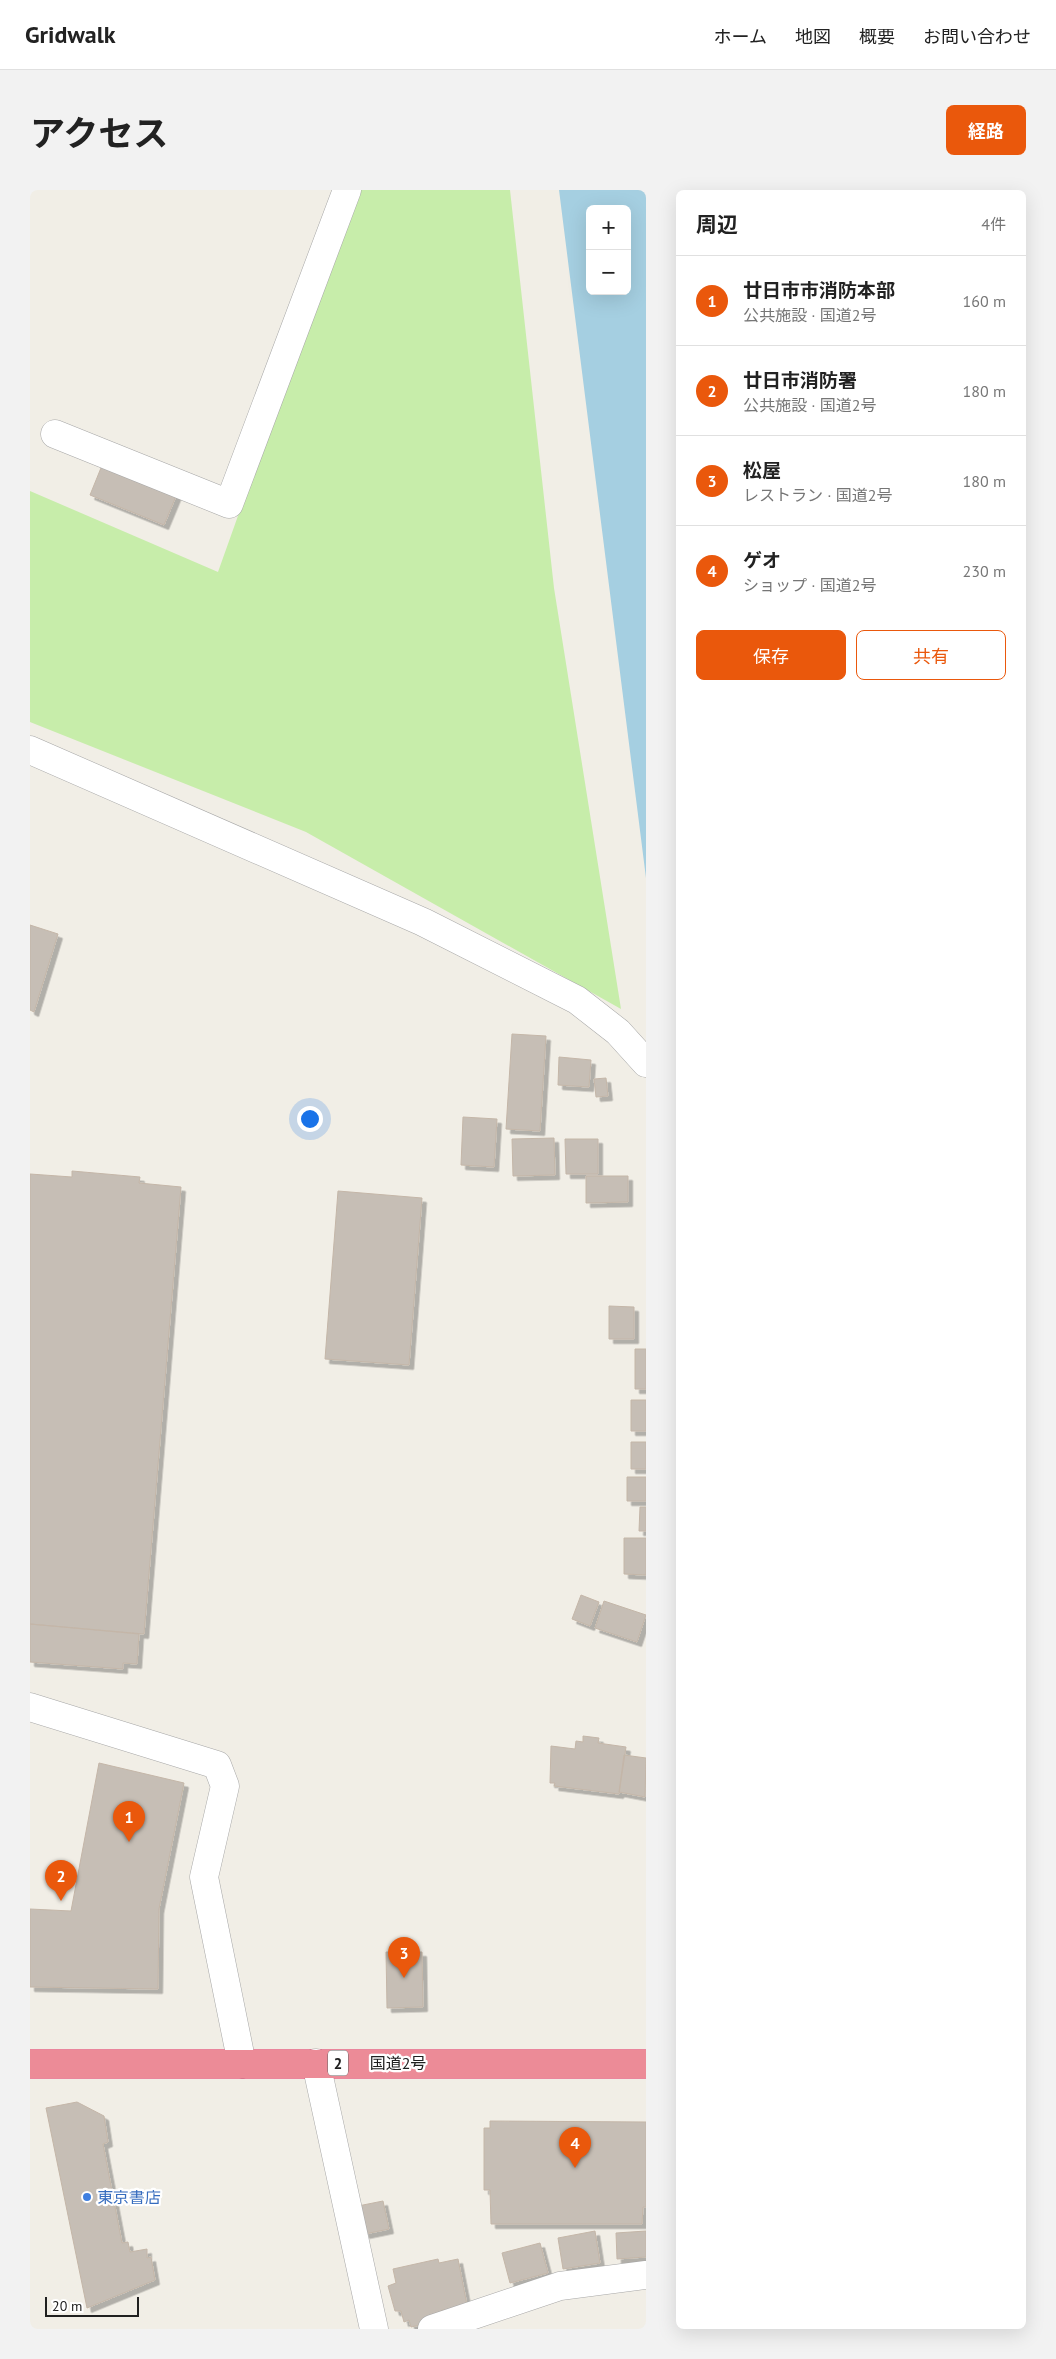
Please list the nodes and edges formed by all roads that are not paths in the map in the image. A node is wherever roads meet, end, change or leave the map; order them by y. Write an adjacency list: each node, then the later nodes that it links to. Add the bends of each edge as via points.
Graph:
1 (347, 190): 2 (street, via 230,504)
2 (55, 434)
3 (30, 750): 4 (street, via 423,922 577,1000 618,1032)
4 (646, 1063)
5 (30, 1707): 8 (street, via 217,1765 225,1786 204,1877)
6 (316, 2063): 8 (highway, 国道2号 / 2); 9 (highway, 国道2号 / 2); 11 (street)
7 (30, 2064): 8 (highway, 国道2号 / 2)
8 (242, 2064)
9 (646, 2064)
10 (646, 2275): 12 (street, via 560,2286)
11 (374, 2329)
12 (432, 2329)

